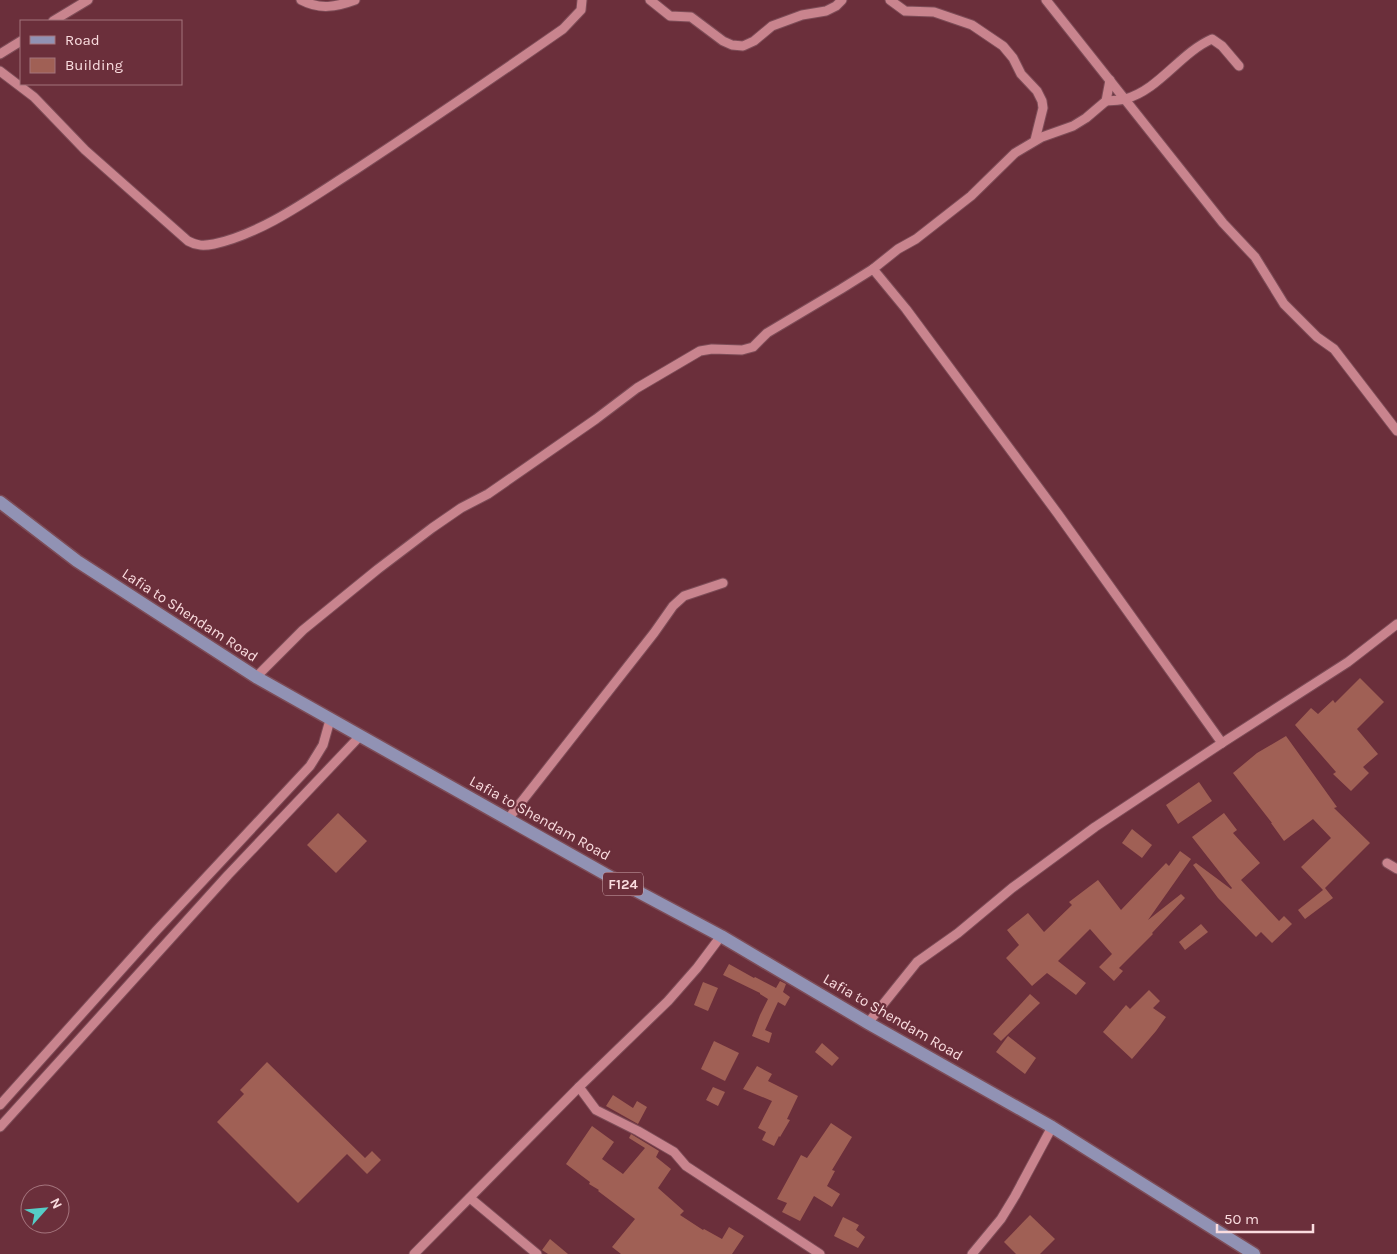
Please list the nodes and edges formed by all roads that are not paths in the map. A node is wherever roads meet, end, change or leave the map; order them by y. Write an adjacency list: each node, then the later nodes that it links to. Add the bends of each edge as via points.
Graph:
1 (88, 0): 9 (street)
2 (302, 0): 3 (street, via 327,8)
3 (355, 0)
4 (582, 0): 13 (street, via 582,10 563,29 291,211 252,231 199,246 188,241 85,150 34,97)
5 (650, 0): 6 (street, via 670,16 691,17 723,41 743,46 772,26 802,15 826,11)
6 (842, 0)
7 (890, 0): 17 (street, via 905,11 934,12 972,25 1003,46 1042,101)
8 (1046, 0): 14 (street)
9 (55, 20)
10 (20, 41): 11 (street)
11 (0, 54)
12 (1239, 66): 15 (street, via 1212,39 1200,44 1148,87)
13 (0, 71)
14 (1110, 80): 15 (street); 16 (street)
15 (1125, 99): 16 (street); 19 (street, via 1223,223 1255,257 1284,304 1334,349)
16 (1106, 101): 17 (street, via 1072,126)
17 (1035, 140): 18 (street, via 1015,153 971,196)
18 (873, 269): 23 (street, via 766,333 753,347 700,351 637,388 488,494 432,528 303,630); 26 (street, via 1058,514)
19 (1397, 431)
20 (0, 502): 23 (main road, Lafia to Shendam Road / F124, via 77,561)
21 (723, 583): 27 (street, via 684,596 673,606)
22 (1397, 624): 26 (street, via 1348,662)
23 (256, 677): 24 (main road, Lafia to Shendam Road / F124)
24 (330, 720): 25 (main road, Lafia to Shendam Road / F124); 33 (street, via 323,745 310,766 162,924)
25 (360, 736): 27 (main road, Lafia to Shendam Road / F124); 34 (street, via 228,875)
26 (1222, 743): 31 (street, via 1095,827 917,962)
27 (508, 819): 30 (main road, Lafia to Shendam Road / F124)
28 (1387, 863): 29 (street)
29 (1397, 869)
30 (721, 936): 31 (main road, Lafia to Shendam Road / F124); 32 (street, via 668,1001)
31 (868, 1023): 35 (main road, Lafia to Shendam Road / F124)
32 (579, 1087): 36 (street); 39 (street, via 596,1110 674,1152 686,1166)
33 (0, 1105)
34 (0, 1126)
35 (1052, 1127): 40 (street, via 1016,1196); 41 (main road, Lafia to Shendam Road / F124)
36 (470, 1198): 37 (street); 38 (street)
37 (414, 1254)
38 (537, 1254)
39 (820, 1254)
40 (972, 1254)
41 (1254, 1254)

